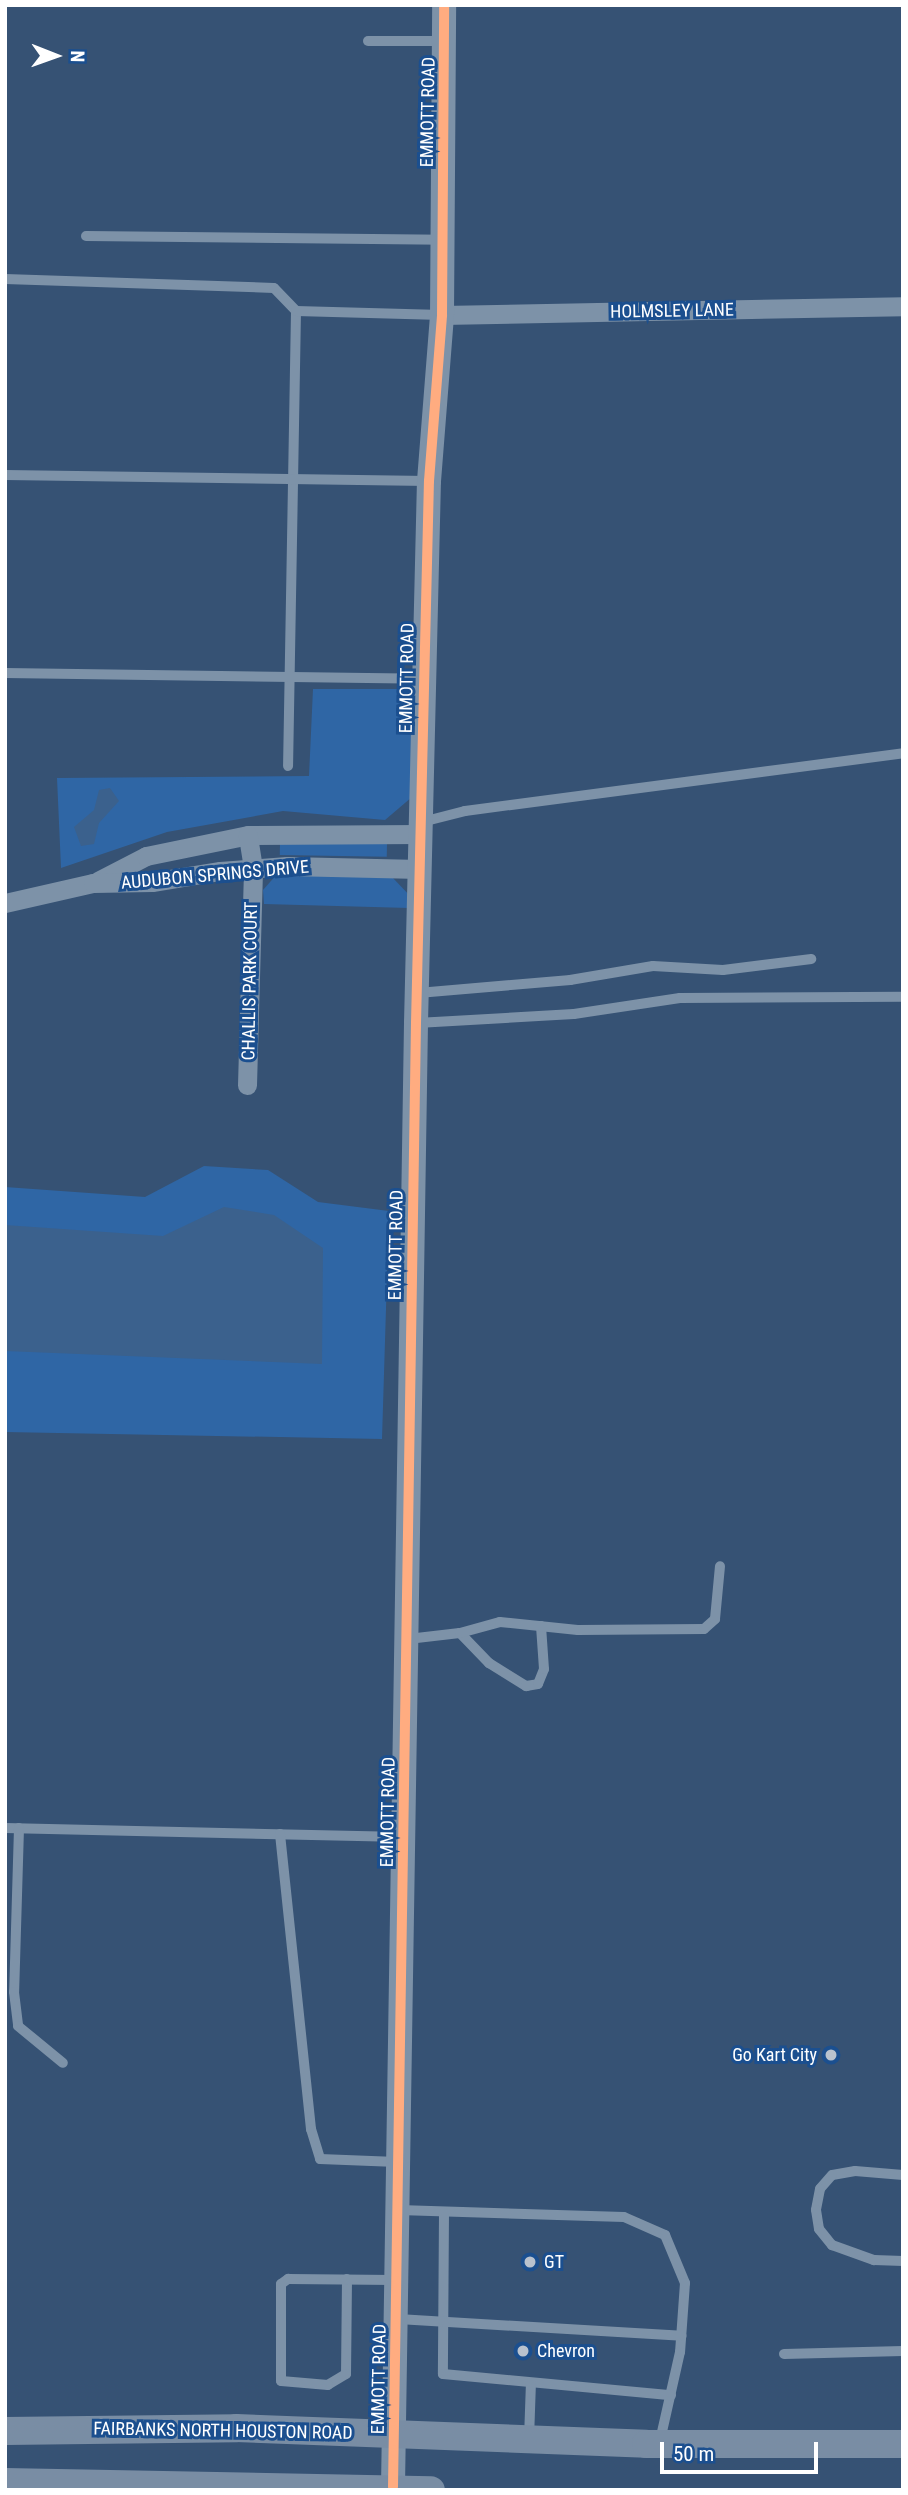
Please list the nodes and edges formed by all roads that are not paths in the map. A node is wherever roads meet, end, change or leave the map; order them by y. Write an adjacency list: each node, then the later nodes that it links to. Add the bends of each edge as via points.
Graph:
1 (444, 5): 3 (street, EMMOTT ROAD)
2 (368, 41): 3 (lane)
3 (447, 41): 5 (street, EMMOTT ROAD)
4 (86, 236): 5 (lane)
5 (443, 240): 9 (street, EMMOTT ROAD)
6 (5, 279): 8 (lane, via 274,288)
7 (903, 306): 9 (street, HOLMSLEY LANE)
8 (296, 311): 9 (lane); 11 (lane)
9 (442, 315): 12 (street, EMMOTT ROAD)
10 (5, 475): 11 (lane)
11 (293, 479): 12 (lane); 14 (lane)
12 (429, 481): 15 (street, EMMOTT ROAD)
13 (5, 673): 14 (lane)
14 (289, 677): 15 (lane); 17 (lane)
15 (424, 679): 18 (street, EMMOTT ROAD)
16 (903, 753): 18 (lane, via 465,811)
17 (288, 766)
18 (421, 828): 19 (street, AUDUBON SPRINGS DRIVE); 21 (street, EMMOTT ROAD)
19 (248, 835): 20 (street, CHALLIS PARK COURT); 22 (street, AUDUBON SPRINGS DRIVE, via 146,856)
20 (253, 868): 21 (street, AUDUBON SPRINGS DRIVE); 22 (street, AUDUBON SPRINGS DRIVE, via 152,882); 28 (street, CHALLIS PARK COURT)
21 (420, 869): 25 (street, EMMOTT ROAD)
22 (93, 883): 23 (street, AUDUBON SPRINGS DRIVE)
23 (5, 903)
24 (811, 959): 25 (lane, via 723,970 653,966 570,980)
25 (417, 993): 27 (street, EMMOTT ROAD)
26 (903, 997): 27 (lane, via 680,998 574,1014)
27 (416, 1023): 32 (street, EMMOTT ROAD)
28 (247, 1085)
29 (720, 1566): 30 (lane, via 716,1619 704,1629)
30 (541, 1626): 31 (lane, via 492,1622); 31 (lane, via 544,1669 538,1684 526,1686 489,1663)
31 (460, 1633): 32 (lane)
32 (407, 1639): 36 (street, EMMOTT ROAD)
33 (5, 1828): 34 (lane)
34 (19, 1828): 35 (lane); 37 (lane, via 14,1992 18,2026)
35 (280, 1834): 36 (lane); 38 (lane, via 310,2129 320,2159)
36 (405, 1837): 38 (street, EMMOTT ROAD)
37 (63, 2063)
38 (400, 2162): 40 (street, EMMOTT ROAD)
39 (903, 2175): 42 (lane, via 855,2171 832,2175 820,2189 816,2210 819,2229 832,2245 874,2260)
40 (399, 2210): 41 (lane); 44 (street, EMMOTT ROAD)
41 (444, 2213): 46 (lane); 47 (lane, via 624,2217 665,2235 685,2283)
42 (903, 2260)
43 (346, 2279): 43 (lane, via 288,2279 281,2284 281,2381 328,2385 346,2374); 44 (lane)
44 (398, 2280): 45 (street, EMMOTT ROAD)
45 (398, 2319): 46 (lane); 53 (street, EMMOTT ROAD)
46 (443, 2321): 47 (lane); 50 (lane, via 443,2374)
47 (681, 2336): 51 (lane)
48 (903, 2351): 49 (lane)
49 (784, 2354)
50 (531, 2383): 51 (lane); 54 (lane)
51 (671, 2395): 55 (lane)
52 (5, 2431): 53 (main road, FAIRBANKS NORTH HOUSTON ROAD, via 236,2428)
53 (395, 2435): 54 (main road, FAIRBANKS NORTH HOUSTON ROAD); 58 (street, EMMOTT ROAD)
54 (529, 2440): 55 (main road, FAIRBANKS NORTH HOUSTON ROAD)
55 (660, 2443): 56 (main road, FAIRBANKS NORTH HOUSTON ROAD)
56 (903, 2444)
57 (5, 2482): 58 (main road)
58 (393, 2487): 59 (main road)
59 (431, 2490)

